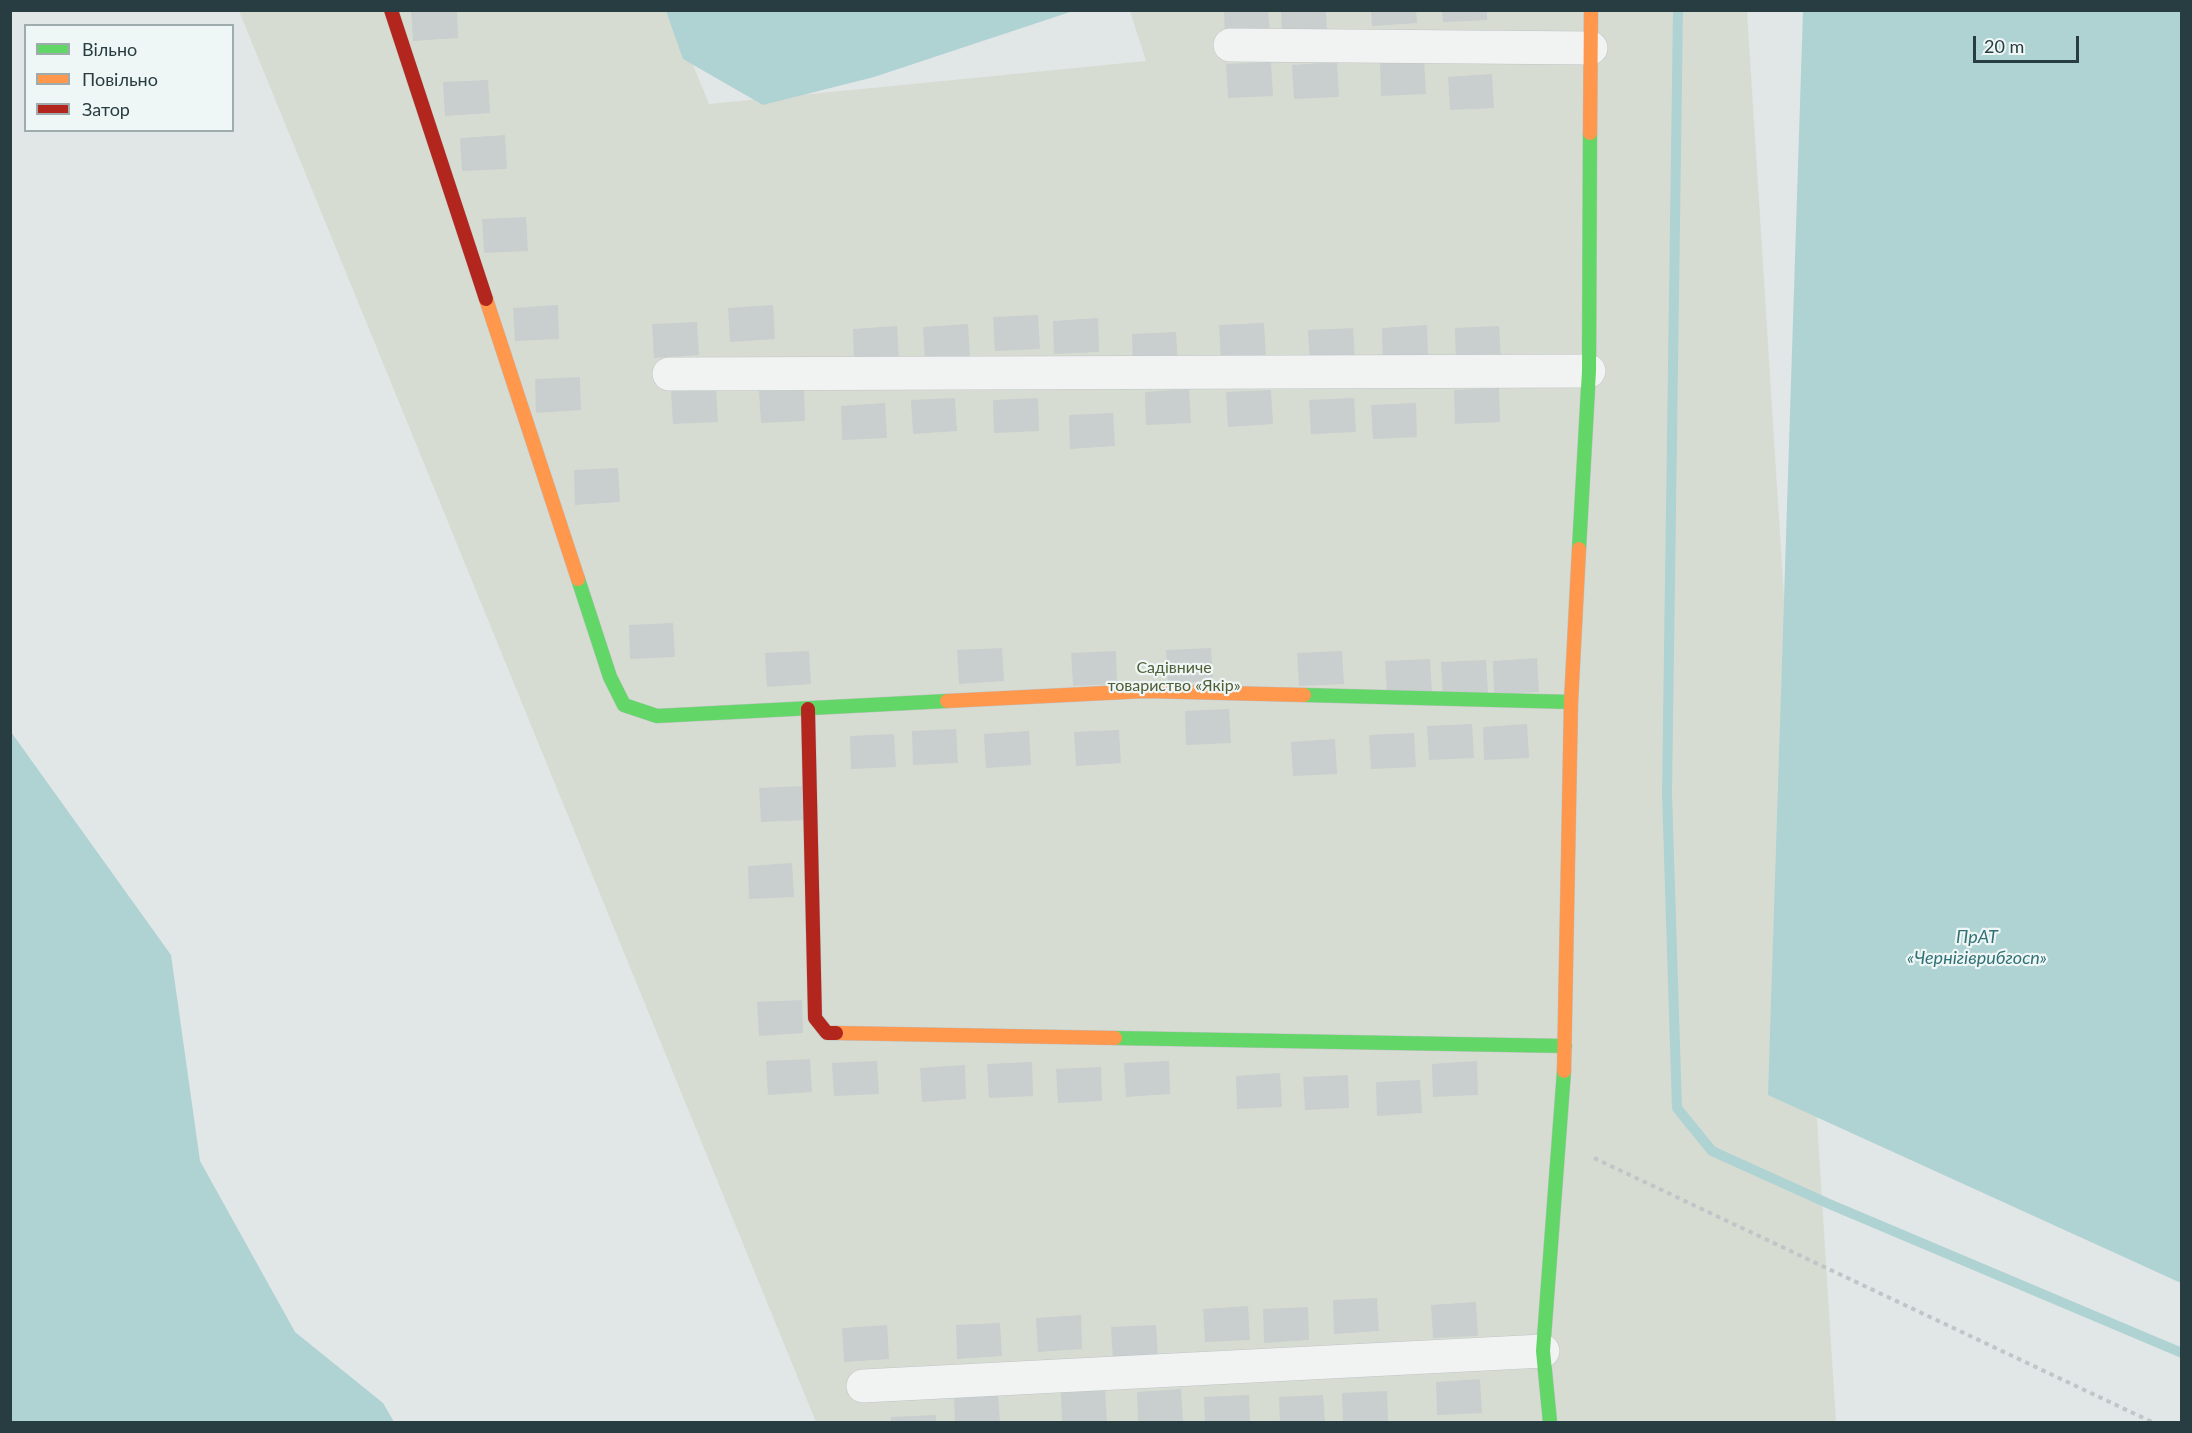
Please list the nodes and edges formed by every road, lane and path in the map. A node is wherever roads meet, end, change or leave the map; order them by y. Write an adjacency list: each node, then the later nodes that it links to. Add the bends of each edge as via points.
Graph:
1 (390, 10): 8 (street, via 610,677 624,705 657,716)
2 (1591, 10): 4 (street)
3 (1230, 45): 4 (street)
4 (1591, 48): 5 (street)
5 (1589, 371): 6 (street); 7 (street)
6 (669, 374)
7 (1571, 702): 8 (street, via 1146,691); 9 (street)
8 (808, 709): 9 (street, via 814,1018 827,1033)
9 (1565, 1046): 10 (street)
10 (1560, 1142): 11 (street); 14 (path)
11 (1543, 1351): 12 (street); 13 (street)
12 (863, 1386)
13 (1550, 1422)
14 (2152, 1422)

